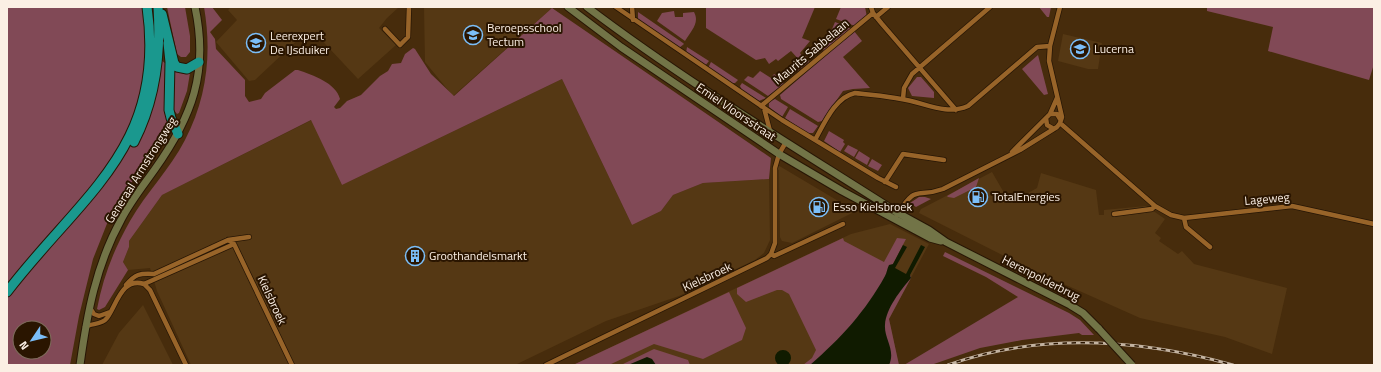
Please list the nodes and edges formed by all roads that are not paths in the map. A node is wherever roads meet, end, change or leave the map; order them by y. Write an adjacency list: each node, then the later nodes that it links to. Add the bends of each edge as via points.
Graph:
1 (147, 7): 39 (highway, via 149,68 144,97 134,126 110,171)
2 (160, 7): 16 (highway); 39 (highway, via 156,68 140,130 110,178 87,206)
3 (195, 7): 18 (street, Generaal Armstrongweg)
4 (409, 7): 15 (street, via 408,37 400,45)
5 (568, 7): 31 (street, Emiel Vloorsstraat, via 627,51)
6 (587, 7): 27 (street, Emiel Vloorsstraat, via 658,59)
7 (616, 7): 14 (street, Emiel Vloorsstraat)
8 (632, 7): 14 (street)
9 (871, 7): 13 (street)
10 (888, 7): 13 (street, Maurits Sabbelaan)
11 (990, 7): 19 (street)
12 (1060, 7): 17 (street)
13 (875, 15): 19 (street); 22 (street, Maurits Sabbelaan)
14 (633, 20): 22 (street, Emiel Vloorsstraat)
15 (386, 29)
16 (168, 43): 18 (highway, via 172,58 178,67 187,69); 28 (highway, via 169,110)
17 (1050, 46): 20 (street, via 1049,61); 23 (street, via 1037,47 968,106)
18 (199, 62): 28 (street, Generaal Armstrongweg, via 193,101)
19 (920, 67): 21 (street, via 908,80); 23 (street)
20 (1057, 98): 24 (street); 25 (street, via 1062,117)
21 (903, 99): 23 (street, via 936,109); 29 (street, via 849,95 840,101)
22 (763, 107): 27 (street, Emiel Vloorsstraat); 29 (street, Emiel Vloorsstraat)
23 (956, 110)
24 (1048, 116): 25 (street, Lageweg, via 1057,114); 26 (street, via 1047,125); 32 (street)
25 (1060, 121): 26 (street); 36 (street, Lageweg)
26 (1054, 128): 32 (street)
27 (770, 131): 30 (street, Emiel Vloorsstraat)
28 (178, 134): 53 (street, Generaal Armstrongweg, via 120,220 102,262 89,307)
29 (815, 140): 34 (street, Emiel Vloorsstraat)
30 (786, 142): 31 (street); 38 (street, Emiel Vloorsstraat)
31 (779, 154): 38 (street, Emiel Vloorsstraat, via 842,191); 47 (street, via 775,168 775,243)
32 (1008, 156): 38 (street, via 943,189 914,194 906,200)
33 (944, 160): 34 (street, via 903,154)
34 (885, 182): 35 (street, Emiel Vloorsstraat)
35 (896, 187)
36 (1155, 206): 37 (street, via 1152,209); 40 (street, Lageweg, via 1171,215)
37 (1114, 214)
38 (897, 216): 58 (street, Herenpolderbrug, bridge, via 929,230 946,242 1083,313)
39 (71, 218): 51 (highway, via 34,256)
40 (1184, 218): 42 (street, Lageweg, via 1292,206); 46 (street, via 1186,227)
41 (843, 224): 47 (street, via 774,256)
42 (1374, 224)
43 (249, 237): 44 (street)
44 (228, 240): 45 (street); 48 (street, via 154,274)
45 (234, 244): 49 (street); 56 (street, Kielsbroek)
46 (1210, 247)
47 (771, 254): 57 (street, Kielsbroek, via 756,265)
48 (144, 273): 49 (street); 50 (street, via 133,277)
49 (144, 284): 50 (street, via 134,282); 55 (street, via 150,290)
50 (123, 290): 52 (street)
51 (7, 292)
52 (110, 312): 53 (street); 53 (street, via 107,319 102,322)
53 (91, 318): 54 (street, Generaal Armstrongweg, via 85,327)
54 (80, 365)
55 (186, 365)
56 (292, 365)
57 (546, 365)
58 (1132, 365)

